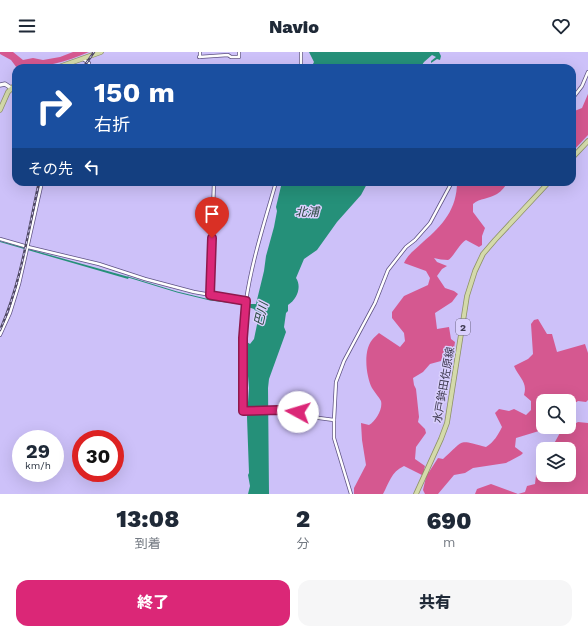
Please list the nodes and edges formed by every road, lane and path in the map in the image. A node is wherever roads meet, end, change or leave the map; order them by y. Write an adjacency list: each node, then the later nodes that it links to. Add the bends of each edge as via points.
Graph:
1 (102, 52): 5 (main road)
2 (200, 52): 3 (street, via 200,57 239,57)
3 (239, 52)
4 (302, 52): 8 (street)
5 (83, 59): 6 (main road); 7 (street)
6 (68, 64)
7 (88, 64)
8 (301, 64)
9 (588, 72): 12 (street)
10 (0, 84): 11 (main road)
11 (11, 88): 13 (main road)
12 (576, 94)
13 (0, 110)
14 (588, 141): 15 (main road)
15 (576, 154)
16 (41, 186): 22 (street)
17 (214, 186): 23 (street)
18 (275, 186): 24 (street, via 253,263)
19 (450, 186): 26 (street, via 423,233 400,253 388,270 375,303 344,361 336,382)
20 (545, 186): 28 (main road, 水戸鉾田佐原線 / 2, via 483,254 475,271 467,296 447,423)
21 (0, 239): 22 (street)
22 (28, 248): 23 (street, via 61,254); 25 (street, via 20,284)
23 (210, 295): 24 (street)
24 (245, 304): 26 (street, via 243,411 287,410)
25 (0, 335)
26 (334, 420): 27 (street, via 336,446)
27 (351, 494)
28 (416, 494)

